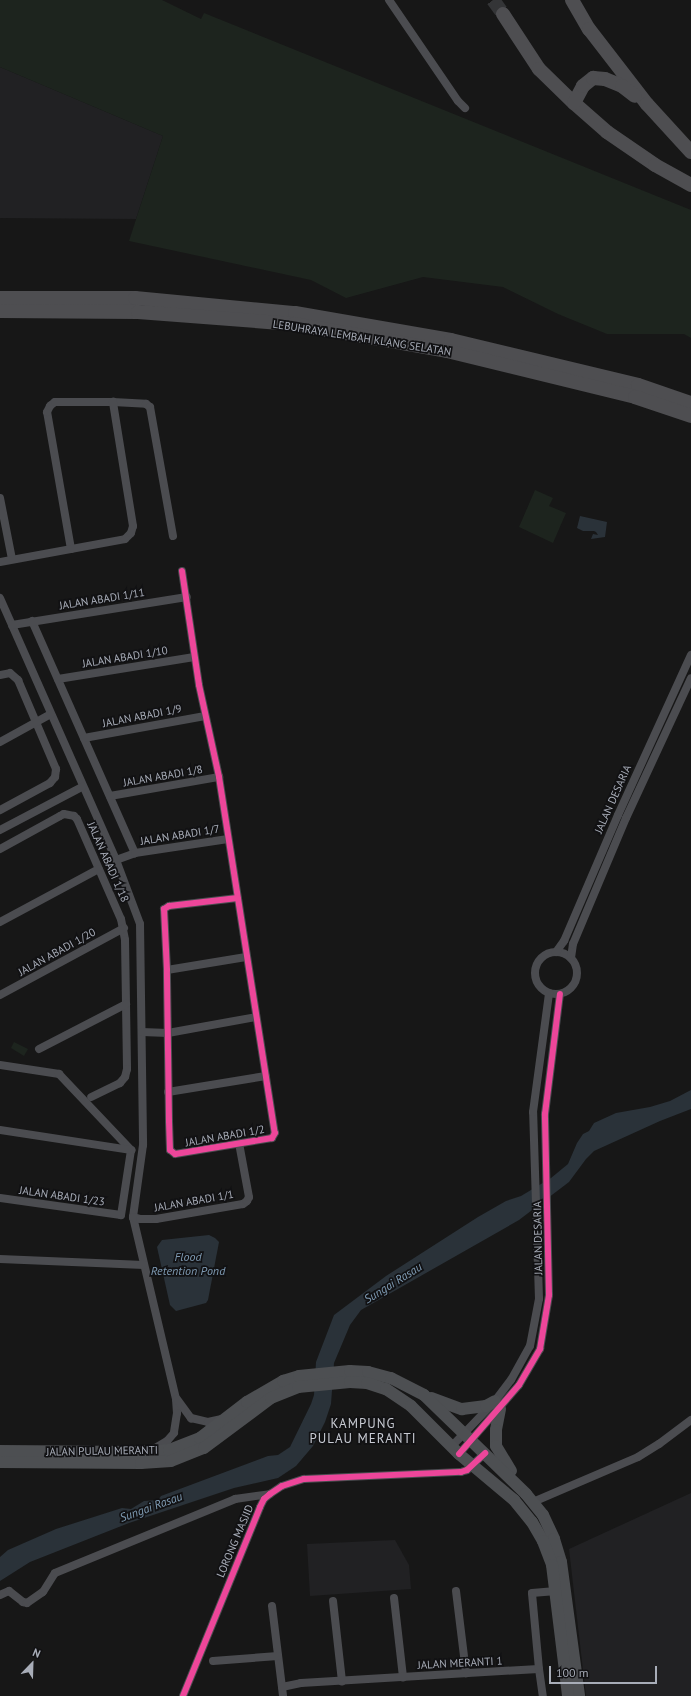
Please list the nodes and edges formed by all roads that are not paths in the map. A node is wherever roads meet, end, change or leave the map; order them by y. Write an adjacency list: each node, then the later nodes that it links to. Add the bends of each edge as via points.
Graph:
1 (389, 0): 6 (street)
2 (572, 0): 5 (highway, via 592,33)
3 (503, 14): 4 (highway, via 539,69)
4 (574, 102): 5 (highway, via 583,86 593,78 605,79 622,86); 8 (highway, via 607,132 655,165)
5 (647, 104): 7 (highway)
6 (465, 108)
7 (691, 152)
8 (691, 185)
9 (0, 298): 12 (highway, LEBUHRAYA LEMBAH KLANG SELATAN, via 135,298 295,313 451,340 638,385)
10 (0, 310): 13 (highway, LEBUHRAYA LEMBAH KLANG SELATAN, via 138,312 294,324 447,351 634,397)
11 (113, 402): 15 (street, via 146,404 150,407); 16 (street, via 132,530 125,539); 16 (street, via 55,402 48,408)
12 (691, 403)
13 (691, 416)
14 (0, 498): 17 (street)
15 (173, 536)
16 (71, 549): 17 (street)
17 (12, 559): 18 (street)
18 (0, 562)
19 (182, 571): 20 (street)
20 (187, 597): 22 (street, JALAN ABADI 1/11); 25 (street)
21 (0, 598): 23 (street)
22 (32, 621): 23 (street, JALAN ABADI 1/11); 28 (street)
23 (12, 625): 29 (street)
24 (691, 655): 47 (street, JALAN DESARIA, via 564,940)
25 (194, 656): 28 (street, JALAN ABADI 1/10); 30 (street)
26 (0, 674): 31 (street, via 15,675)
27 (691, 678): 49 (street, JALAN DESARIA, via 620,832 573,944)
28 (58, 679): 32 (street)
29 (51, 714): 31 (street); 35 (street)
30 (205, 716): 32 (street, JALAN ABADI 1/9); 34 (street)
31 (35, 723): 33 (street); 37 (street, via 56,769 55,777 50,783)
32 (84, 738): 36 (street)
33 (0, 742)
34 (219, 777): 36 (street, JALAN ABADI 1/8); 39 (street)
35 (82, 787): 38 (street); 42 (street)
36 (110, 796): 41 (street)
37 (0, 810)
38 (0, 830)
39 (228, 839): 41 (street, JALAN ABADI 1/7); 44 (street)
40 (0, 849): 43 (street, JALAN ABADI 1/18, via 60,816 69,814 77,819)
41 (135, 853): 42 (street, JALAN ABADI 1/7)
42 (116, 860): 56 (street, via 140,924)
43 (99, 869): 45 (street); 46 (street, JALAN ABADI 1/18)
44 (238, 898): 48 (street); 50 (street, via 169,906 164,909)
45 (0, 922)
46 (124, 928): 53 (street, JALAN ABADI 1/20); 54 (street, JALAN ABADI 1/18)
47 (556, 952): 49 (street); 51 (street, via 539,959 534,971 536,982)
48 (246, 957): 50 (street); 55 (street)
49 (572, 958): 52 (street, JALAN DESARIA, via 577,969 576,982)
50 (167, 970): 57 (street)
51 (549, 993): 52 (street); 74 (street, JALAN DESARIA, via 533,1112 539,1298 530,1346)
52 (560, 994): 74 (street, JALAN DESARIA, via 544,1114 550,1295 540,1349 519,1385)
53 (0, 996)
54 (126, 1004): 58 (street); 62 (street, JALAN ABADI 1/18, via 125,1077 120,1083)
55 (256, 1017): 57 (street); 60 (street)
56 (142, 1032): 57 (street); 67 (street, via 144,1145)
57 (168, 1033): 61 (street)
58 (39, 1049)
59 (0, 1065): 65 (street, via 59,1074)
60 (266, 1076): 61 (street); 64 (street, JALAN ABADI 1/2, via 276,1133 272,1138)
61 (168, 1092): 64 (street, JALAN ABADI 1/2, via 170,1150 175,1154)
62 (91, 1097)
63 (0, 1130): 65 (street)
64 (239, 1143): 67 (street, JALAN ABADI 1/1, via 249,1197 243,1204 148,1220)
65 (131, 1150): 66 (street, JALAN ABADI 1/23, via 121,1215)
66 (0, 1198)
67 (133, 1217): 69 (street)
68 (0, 1259): 69 (street)
69 (144, 1265): 73 (street)
70 (350, 1377): 71 (main road, JALAN PULAU MERANTI); 72 (main road, JALAN PULAU MERANTI, via 368,1372 391,1378); 78 (main road, JALAN PULAU MERANTI, via 386,1389 411,1406)
71 (298, 1381): 75 (main road, JALAN PULAU MERANTI, via 272,1386); 82 (main road, JALAN PULAU MERANTI, via 204,1448 171,1461)
72 (424, 1395): 74 (main road, via 462,1409); 77 (main road, JALAN PULAU MERANTI)
73 (176, 1399): 75 (street, via 186,1414 198,1421 208,1422); 80 (street, via 177,1424 174,1434)
74 (498, 1405): 77 (street, JALAN DESARIA); 85 (main road, via 496,1446)
75 (229, 1416): 80 (main road, JALAN PULAU MERANTI, via 200,1438 169,1450)
76 (691, 1420): 85 (street, via 638,1457)
77 (468, 1437): 78 (street, JALAN DESARIA); 81 (main road, JALAN PULAU MERANTI)
78 (455, 1450): 83 (main road, JALAN PULAU MERANTI)
79 (0, 1451): 80 (main road, JALAN PULAU MERANTI)
80 (148, 1452)
81 (485, 1453): 83 (street, LORONG MASJID); 85 (main road, JALAN PULAU MERANTI)
82 (0, 1462)
83 (473, 1466): 84 (street, LORONG MASJID, via 449,1474 304,1479 282,1486); 86 (main road, JALAN PULAU MERANTI, via 514,1500 532,1522 552,1565)
84 (270, 1494): 88 (street, via 235,1499 55,1573 43,1592 27,1603 8,1591); 99 (street, LORONG MASJID, via 260,1507)
85 (530, 1498): 103 (main road, JALAN PULAU MERANTI, via 543,1516 561,1562)
86 (556, 1591): 94 (street, via 532,1593); 102 (main road, JALAN PULAU MERANTI)
87 (456, 1592): 95 (street)
88 (0, 1595)
89 (394, 1598): 96 (street)
90 (333, 1601): 97 (street)
91 (272, 1606): 92 (street)
92 (278, 1656): 93 (street); 98 (street)
93 (213, 1661)
94 (539, 1669): 95 (street, JALAN MERANTI 1); 101 (street)
95 (466, 1673): 96 (street, JALAN MERANTI 1)
96 (403, 1677): 97 (street, JALAN MERANTI 1)
97 (342, 1681): 98 (street, JALAN MERANTI 1, via 301,1683)
98 (282, 1687): 100 (street)
99 (183, 1696)
100 (283, 1696)
101 (543, 1696)
102 (568, 1696)
103 (579, 1696)

